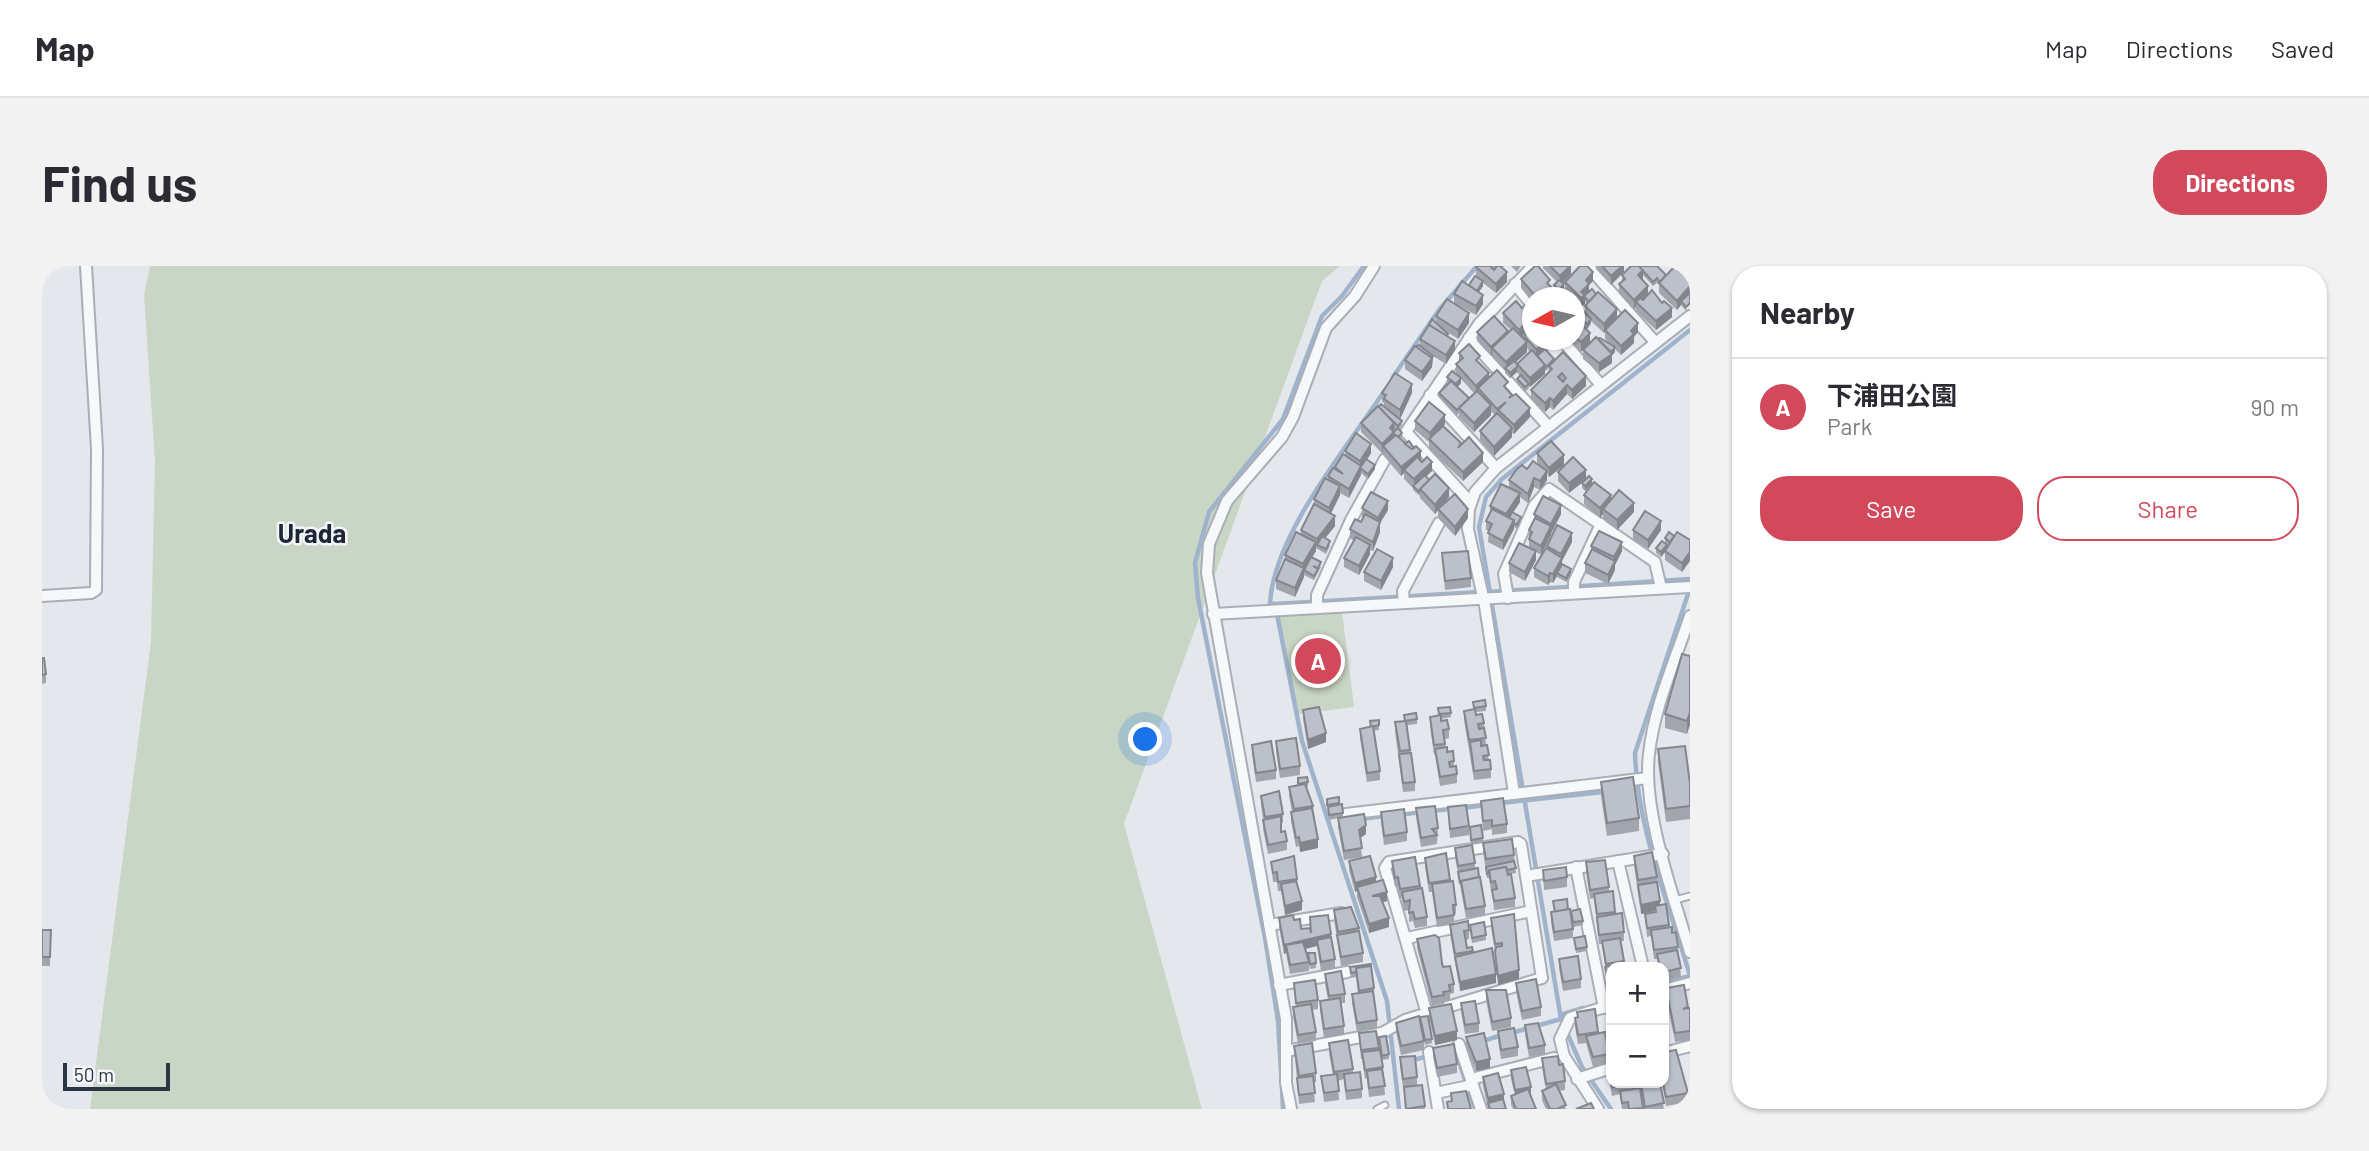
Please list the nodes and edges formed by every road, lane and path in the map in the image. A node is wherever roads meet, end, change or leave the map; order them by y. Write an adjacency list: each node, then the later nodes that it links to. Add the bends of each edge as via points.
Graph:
1 (86, 266): 25 (street, via 97,449 96,590)
2 (1374, 266): 29 (street, via 1326,328 1282,437 1217,519 1207,573)
3 (1533, 266): 7 (street)
4 (1588, 266): 11 (street)
5 (1680, 266): 6 (street)
6 (1690, 277)
7 (1515, 284): 8 (street); 10 (street)
8 (1522, 293)
9 (1690, 316): 11 (street)
10 (1469, 338): 14 (street); 15 (street)
11 (1655, 342): 13 (street)
12 (1571, 350): 13 (street)
13 (1601, 384): 15 (street)
14 (1430, 395): 17 (street); 18 (street, via 1406,432)
15 (1548, 426): 17 (street)
16 (1385, 459): 28 (street, via 1351,520)
17 (1496, 468): 18 (street, via 1482,481)
18 (1471, 503): 26 (street, via 1468,528)
19 (1439, 523): 27 (street)
20 (1601, 524): 21 (street, via 1655,562); 23 (street); 24 (street, via 1549,489 1534,506 1504,574)
21 (1660, 584): 22 (street); 23 (street)
22 (1688, 587)
23 (1574, 589): 24 (street)
24 (1508, 593): 26 (street)
25 (42, 596)
26 (1485, 596): 27 (street); 32 (street)
27 (1404, 599): 28 (street)
28 (1317, 604): 29 (street)
29 (1213, 614): 42 (street)
30 (1690, 616): 31 (street)
31 (1641, 779): 32 (street); 34 (street, via 1653,816)
32 (1515, 793): 33 (street)
33 (1346, 814)
34 (1658, 854): 35 (street); 39 (street)
35 (1618, 861): 36 (street); 45 (street)
36 (1576, 867): 37 (street); 50 (street)
37 (1532, 875): 40 (street); 43 (street, via 1518,842 1389,862 1385,868)
38 (1690, 896): 39 (lane)
39 (1675, 900): 44 (street)
40 (1531, 911): 43 (street); 52 (street, via 1542,978)
41 (1341, 913): 42 (street)
42 (1269, 925): 48 (street)
43 (1406, 938): 52 (street)
44 (1690, 952)
45 (1642, 962)
46 (1347, 972): 48 (street)
47 (1690, 983): 49 (street)
48 (1279, 985): 55 (street)
49 (1669, 989)
50 (1606, 997)
51 (1606, 1007): 58 (street, via 1570,1018 1564,1027)
52 (1427, 1014): 55 (street, via 1387,1030)
53 (1460, 1046): 61 (street)
54 (1690, 1046): 56 (street)
55 (1286, 1051): 64 (street)
56 (1669, 1052)
57 (1429, 1055): 62 (street)
58 (1564, 1056): 60 (street); 61 (street)
59 (1606, 1069): 60 (street)
60 (1584, 1076): 68 (street)
61 (1470, 1084): 62 (street); 67 (street)
62 (1436, 1093): 66 (street)
63 (1385, 1105): 65 (lane)
64 (1291, 1109)
65 (1377, 1109)
66 (1438, 1109)
67 (1481, 1109)
68 (1598, 1109)

